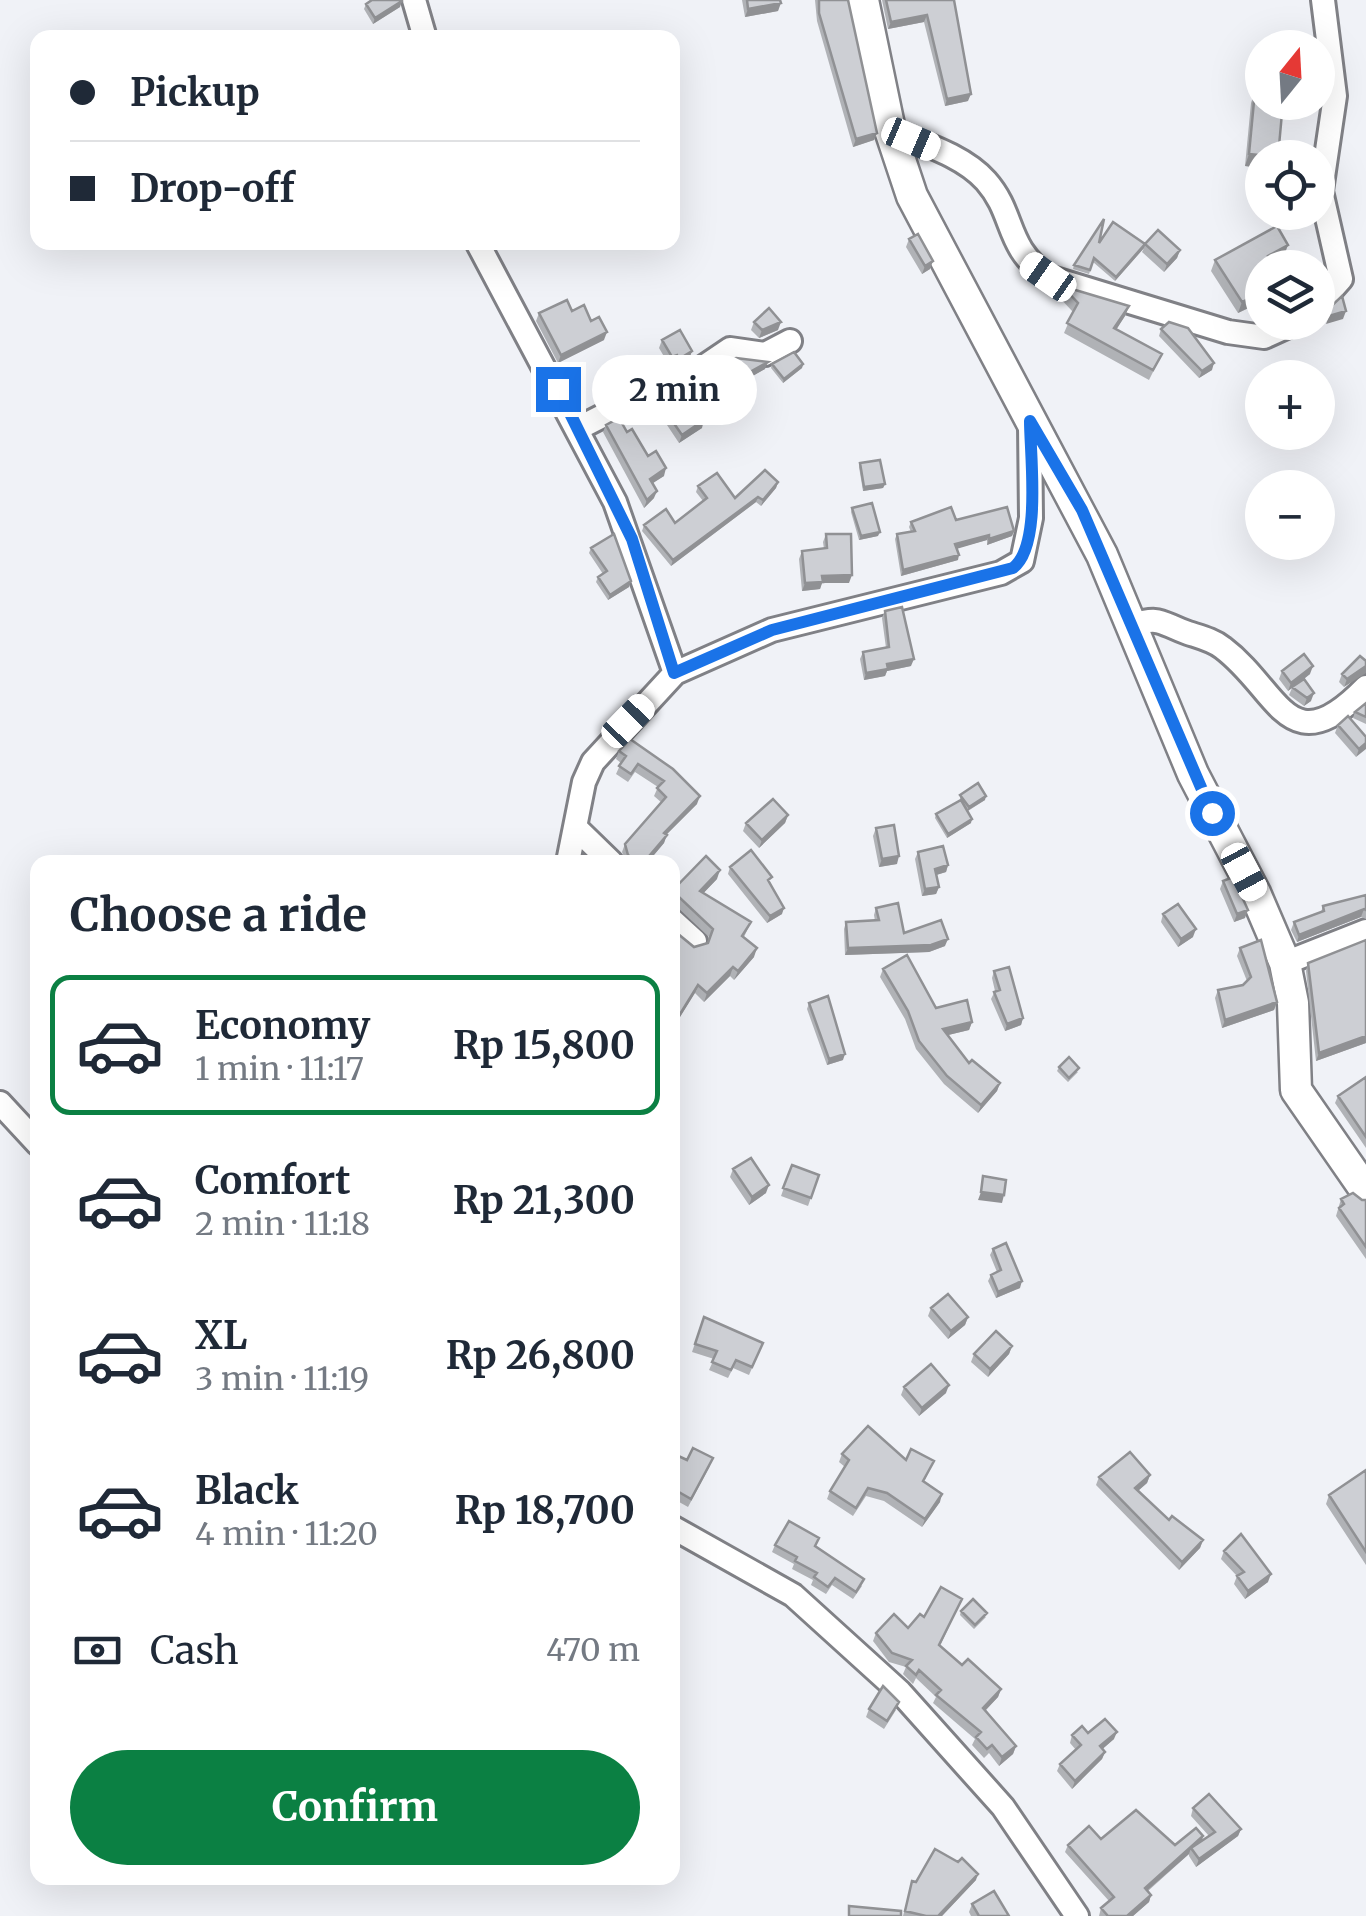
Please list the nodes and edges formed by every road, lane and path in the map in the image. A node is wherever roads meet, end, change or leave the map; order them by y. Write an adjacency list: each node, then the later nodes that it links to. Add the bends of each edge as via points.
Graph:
1 (414, 0): 4 (street)
2 (863, 0): 5 (street)
3 (1323, 0): 7 (street, via 1335,96 1321,191)
4 (423, 30)
5 (890, 130): 10 (street, via 964,163 985,180 1024,260 1048,277); 12 (street, via 912,196)
6 (482, 250): 13 (street)
7 (1334, 250)
8 (1335, 253): 9 (street, via 1341,279)
9 (1335, 286)
10 (1245, 334)
11 (790, 341): 13 (street, via 766,354 730,349 656,399)
12 (1030, 421): 14 (street, via 1082,510); 15 (street, via 1030,537 1013,568 772,630)
13 (579, 428): 15 (street, via 632,539)
14 (1130, 624): 16 (street, via 1160,619 1212,641 1247,670 1280,712 1302,720 1338,714); 23 (street, via 1193,774)
15 (674, 673): 17 (street, via 593,762)
16 (1366, 687)
17 (576, 828): 18 (street); 19 (street)
18 (570, 855)
19 (604, 855)
20 (680, 928): 22 (street)
21 (1366, 931): 23 (street)
22 (694, 941)
23 (1285, 963): 26 (street, via 1296,1090)
24 (0, 1103): 25 (street)
25 (30, 1135)
26 (1366, 1190)
27 (680, 1531): 28 (street, via 793,1595 868,1661 1003,1807)
28 (1077, 1916)

